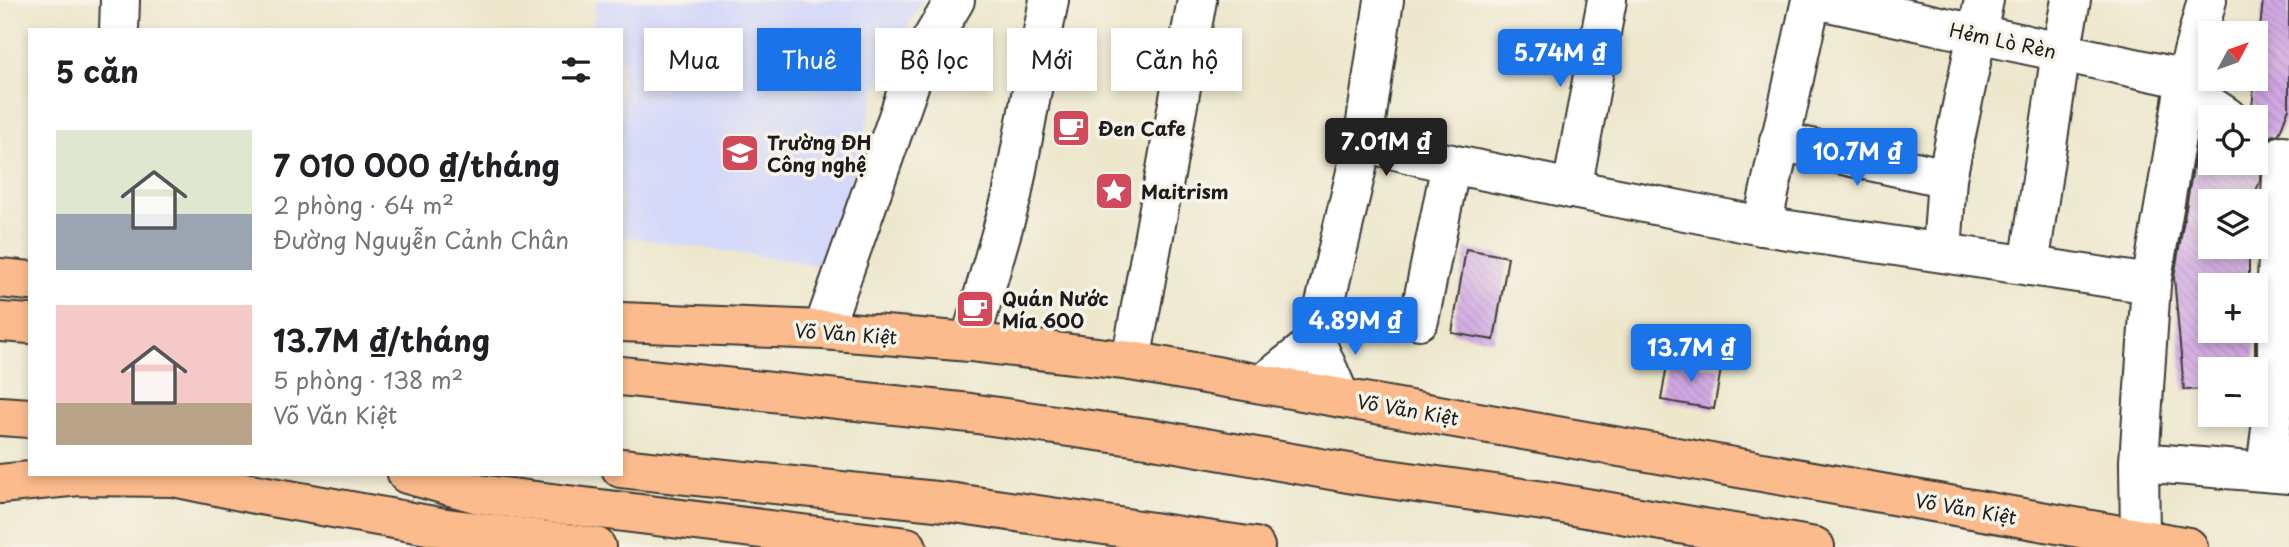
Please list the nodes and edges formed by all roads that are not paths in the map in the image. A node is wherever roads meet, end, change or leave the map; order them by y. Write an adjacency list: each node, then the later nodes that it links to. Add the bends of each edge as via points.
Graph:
1 (120, 0): 12 (street)
2 (955, 0): 32 (street, via 916,66)
3 (1049, 0): 33 (street, via 1012,196)
4 (1197, 0): 35 (street)
5 (1384, 0): 16 (street)
6 (1607, 0): 20 (street)
7 (1811, 0): 15 (street)
8 (1819, 0): 11 (street, Hẻm Lò Rèn)
9 (2071, 0): 13 (street)
10 (2207, 0): 14 (street)
11 (1980, 17): 13 (street, Hẻm Lò Rèn); 19 (street)
12 (119, 28)
13 (2061, 52): 14 (street, Hẻm Lò Rèn); 23 (street)
14 (2207, 100): 27 (street)
15 (1779, 141): 19 (street); 21 (street)
16 (1363, 142): 18 (street); 34 (street)
17 (2276, 149): 25 (street)
18 (1451, 164): 20 (street); 28 (street)
19 (1947, 178): 22 (street)
20 (1572, 189): 21 (street)
21 (1762, 226): 22 (street)
22 (1942, 252): 23 (street)
23 (2029, 266): 27 (street)
24 (0, 278): 26 (main road)
25 (2283, 279): 47 (street)
26 (28, 281)
27 (2151, 284): 44 (street)
28 (1419, 320)
29 (0, 321): 31 (main road)
30 (623, 322): 32 (main road, Võ Văn Kiệt)
31 (28, 324)
32 (823, 330): 33 (main road, Võ Văn Kiệt)
33 (970, 342): 35 (main road, Võ Văn Kiệt)
34 (1316, 342): 37 (street); 38 (street)
35 (1131, 361): 37 (main road, Võ Văn Kiệt)
36 (623, 376): 56 (main road, via 970,413 1154,439)
37 (1264, 383): 38 (main road, Võ Văn Kiệt)
38 (1340, 397): 52 (main road, Võ Văn Kiệt)
39 (0, 416): 40 (main road)
40 (28, 418)
41 (28, 426): 42 (main road)
42 (0, 435)
43 (0, 462): 45 (main road)
44 (2139, 462): 47 (street); 52 (street)
45 (28, 467)
46 (623, 468): 55 (main road, via 955,503)
47 (2278, 473)
48 (66, 476): 51 (main road)
49 (124, 476): 53 (main road, via 173,477 439,527)
50 (414, 476): 54 (main road, via 480,494)
51 (0, 484)
52 (2140, 539): 57 (main road, Võ Văn Kiệt)
53 (597, 547)
54 (906, 547)
55 (1255, 547)
56 (1815, 547)
57 (2188, 547)

